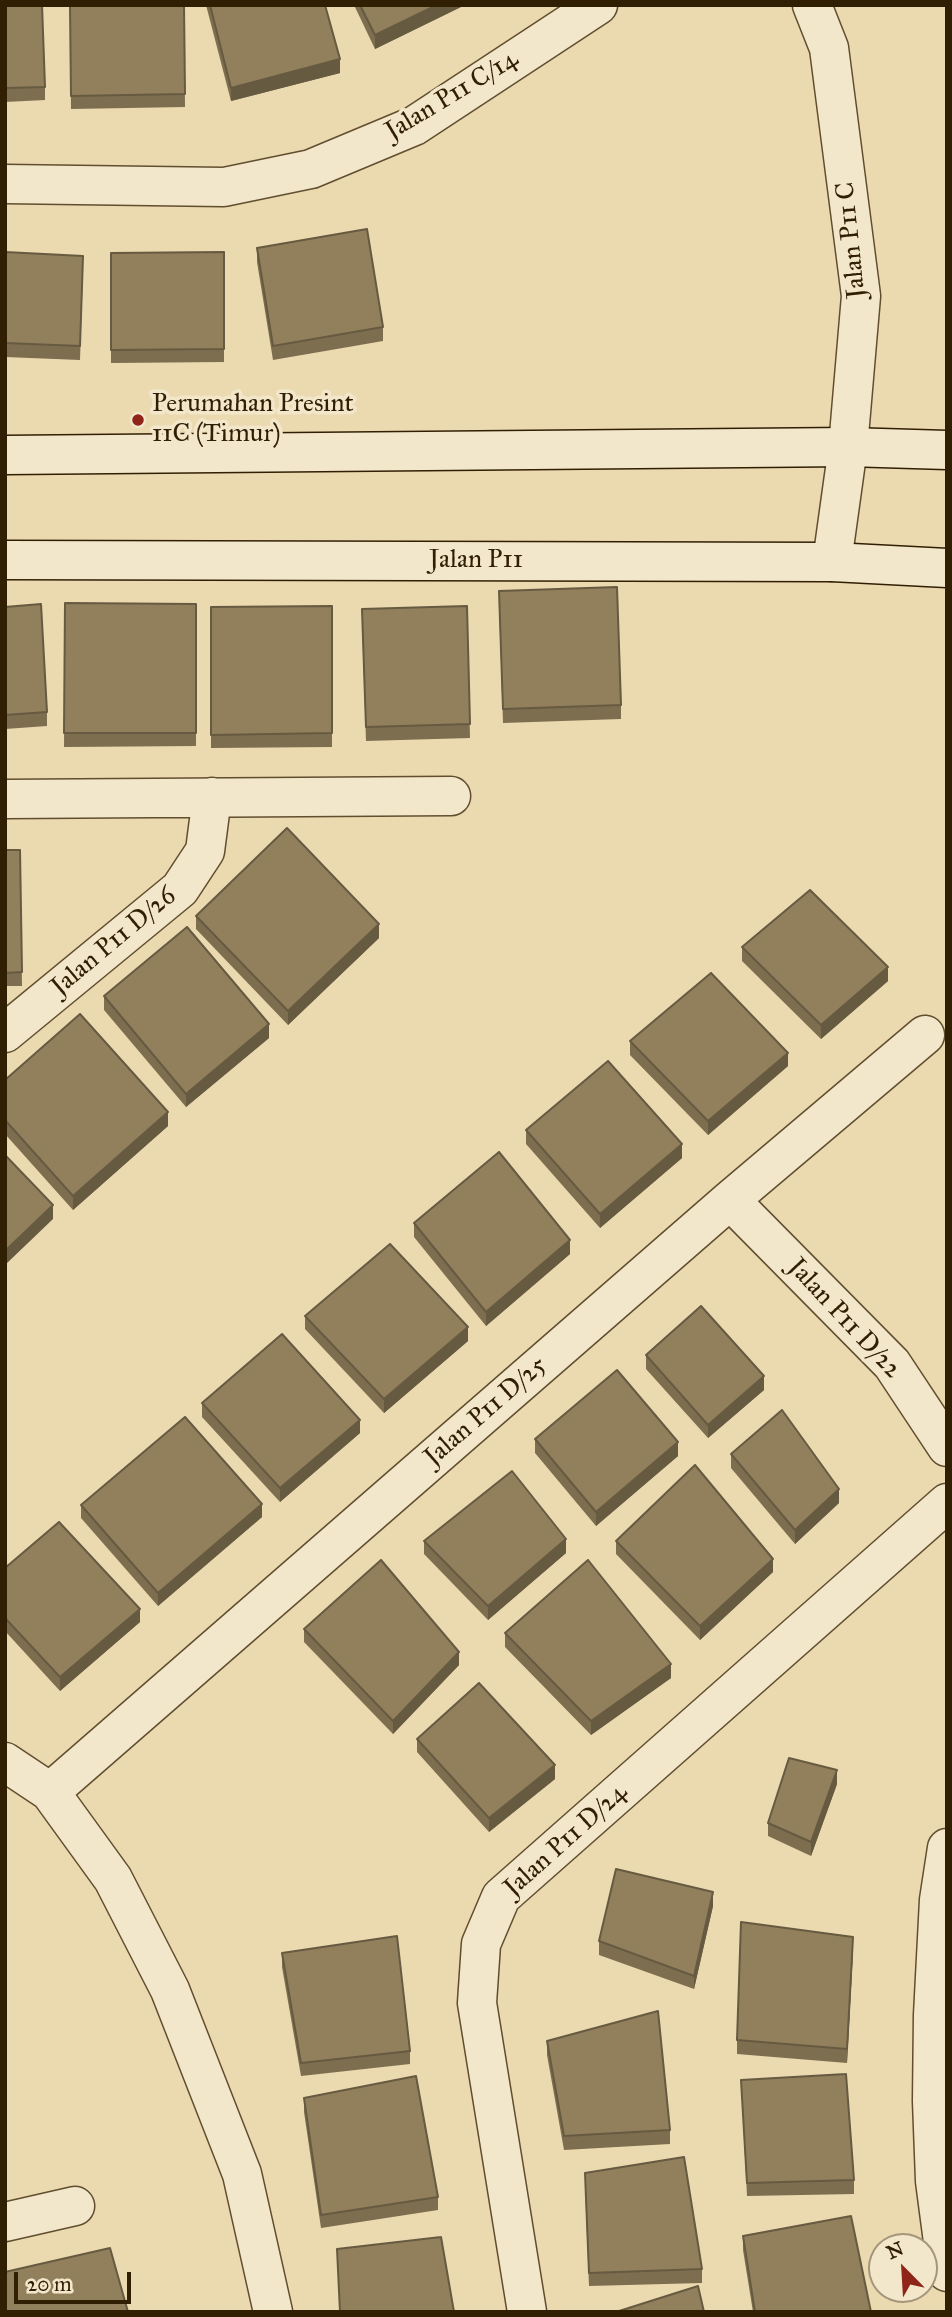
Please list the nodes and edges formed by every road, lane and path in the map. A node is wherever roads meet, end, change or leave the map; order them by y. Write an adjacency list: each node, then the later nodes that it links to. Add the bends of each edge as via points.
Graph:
1 (598, 5): 3 (street, Jalan P11 C/14, via 414,126 311,169 224,187)
2 (811, 5): 4 (street, Jalan P11 C, via 829,48 861,296)
3 (5, 184)
4 (848, 447): 5 (street); 6 (street); 8 (street, Jalan P11 C)
5 (947, 450)
6 (5, 455)
7 (5, 561): 8 (street, Jalan P11)
8 (832, 562): 9 (street, Jalan P11)
9 (947, 568)
10 (451, 796): 11 (street)
11 (212, 797): 12 (street); 13 (street, Jalan P11 D/26, via 205,851 180,889)
12 (5, 799)
13 (5, 1033)
14 (925, 1035): 15 (street, Jalan P11 D/25)
15 (730, 1200): 16 (street, Jalan P11 D/22, via 892,1364); 19 (street, Jalan P11 D/25)
16 (947, 1447)
17 (947, 1503): 25 (street, Jalan P11 D/24, via 501,1897 481,1944 477,2003)
18 (5, 1762): 19 (street)
19 (50, 1792): 24 (street, via 113,1880 170,1990 242,2174)
20 (947, 1848): 23 (street, via 939,1900 932,2101 935,2181)
21 (75, 2206): 22 (street)
22 (5, 2222)
23 (947, 2272)
24 (273, 2312)
25 (527, 2312)

